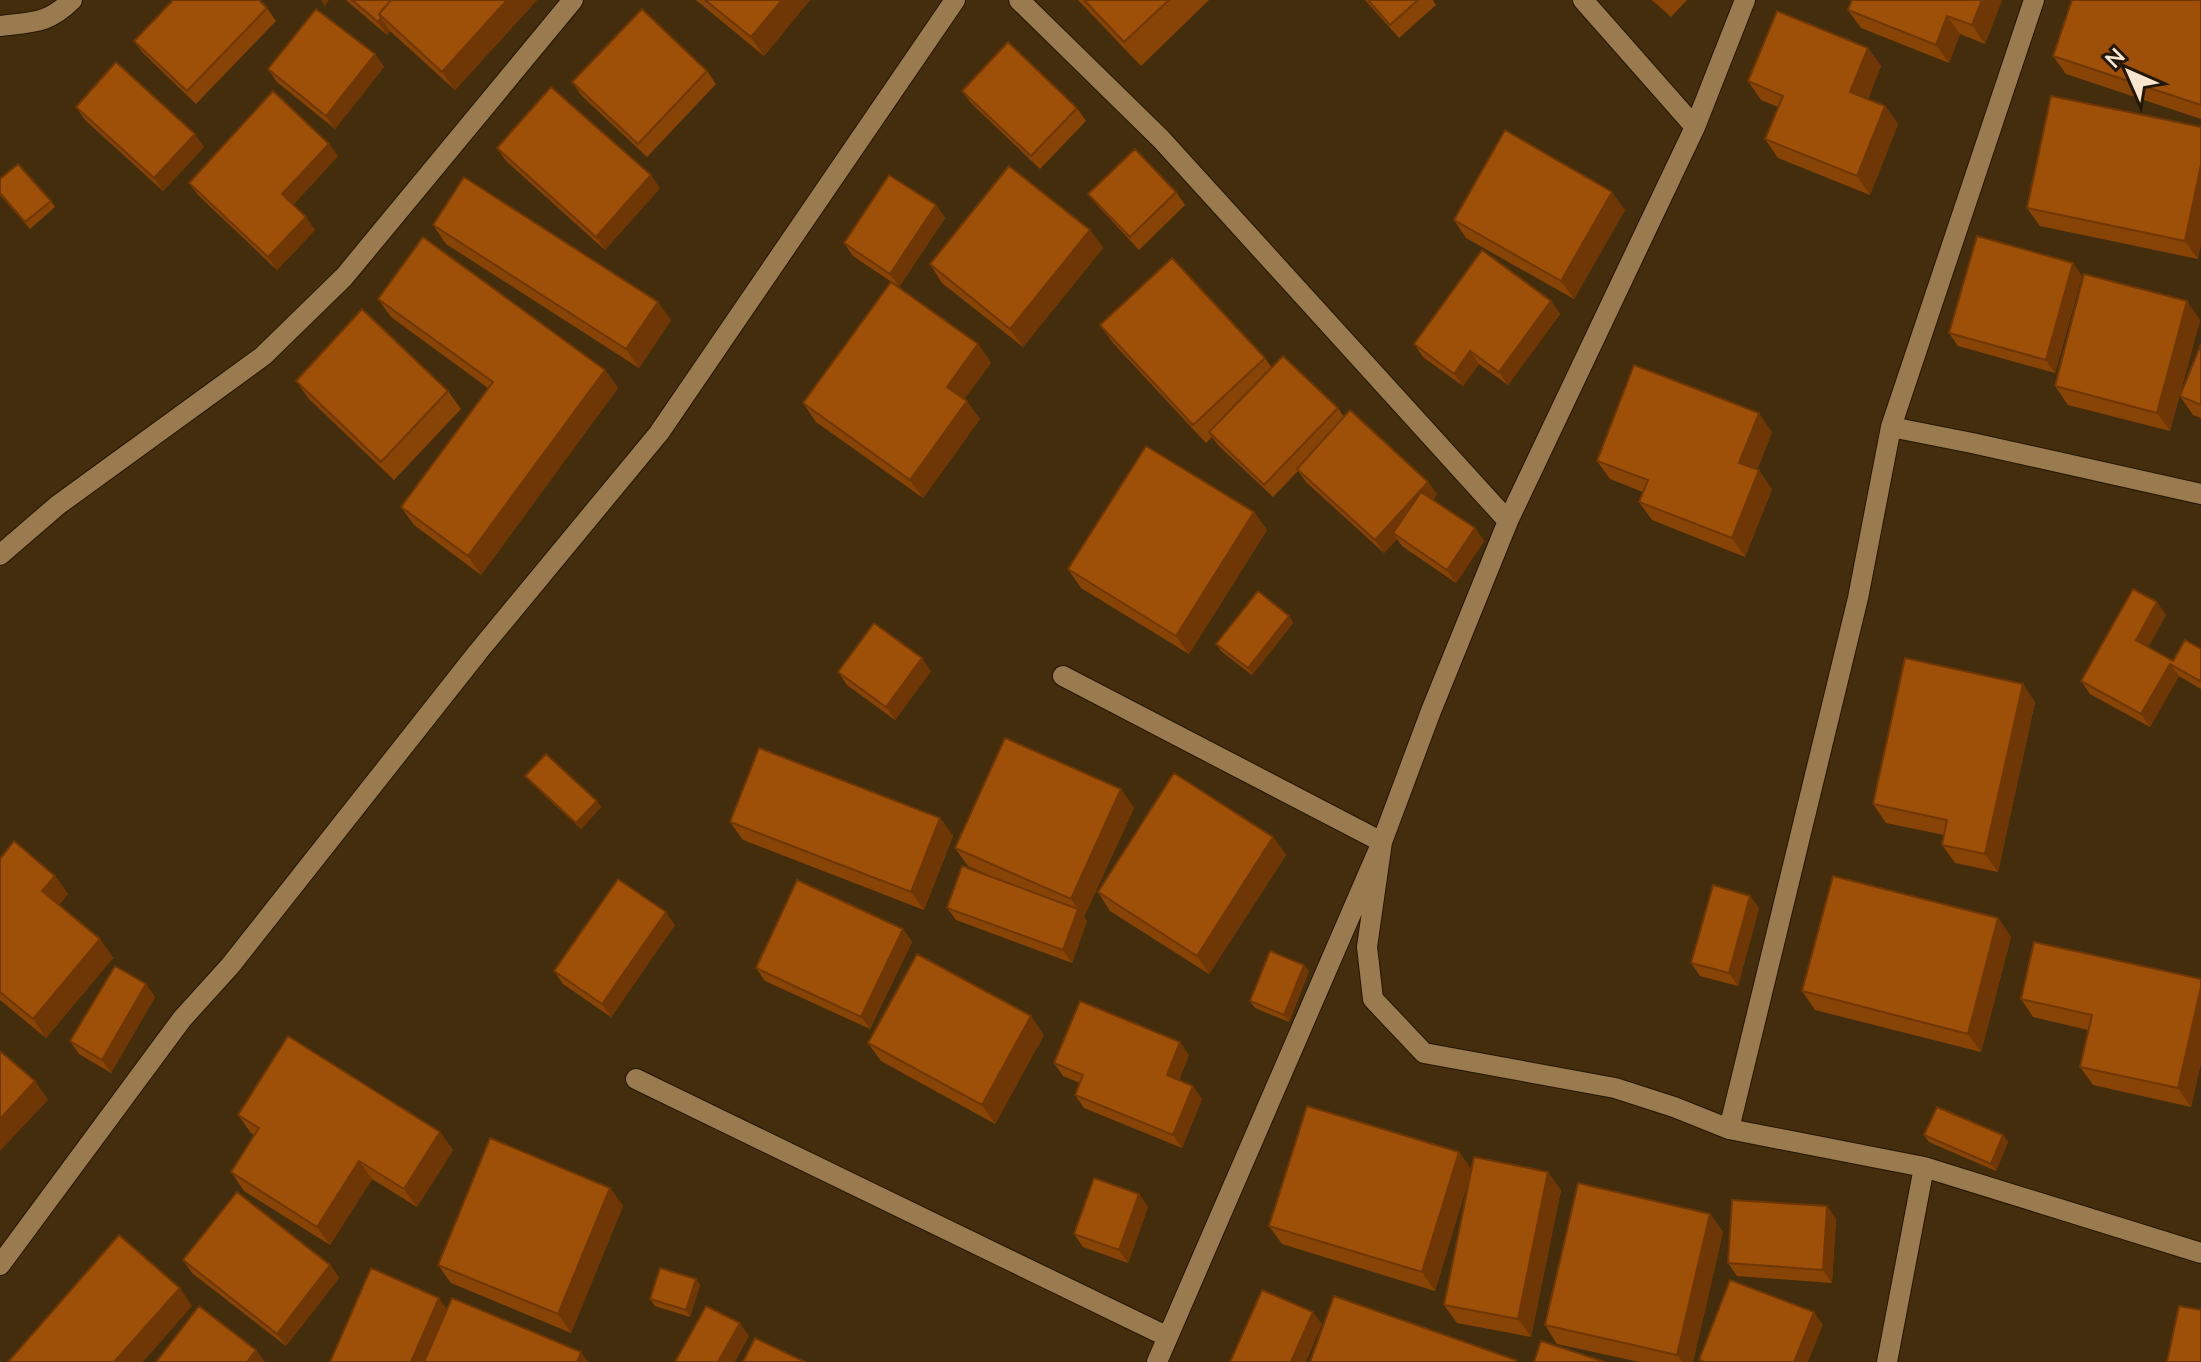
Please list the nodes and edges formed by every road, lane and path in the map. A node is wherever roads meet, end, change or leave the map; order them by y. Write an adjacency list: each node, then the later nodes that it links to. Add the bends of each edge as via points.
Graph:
1 (72, 0): 8 (street, via 44,21)
2 (573, 0): 13 (street, via 344,277 263,356 58,505)
3 (955, 0): 20 (street, via 659,433 182,1019)
4 (1019, 0): 12 (street, via 1161,139)
5 (1583, 0): 9 (street)
6 (1745, 0): 9 (street)
7 (2034, 0): 10 (street)
8 (0, 26)
9 (1695, 127): 12 (street)
10 (1891, 427): 11 (street); 17 (street, via 1858,598)
11 (2201, 494)
12 (1508, 521): 15 (street)
13 (0, 555)
14 (1063, 676): 15 (street)
15 (1382, 842): 17 (street, via 1367,947 1373,999 1424,1053 1615,1088); 21 (street)
16 (636, 1079): 21 (street)
17 (1729, 1129): 18 (street)
18 (1924, 1167): 19 (street); 23 (street)
19 (2201, 1253)
20 (0, 1265)
21 (1168, 1337): 22 (street)
22 (1157, 1362)
23 (1887, 1362)

